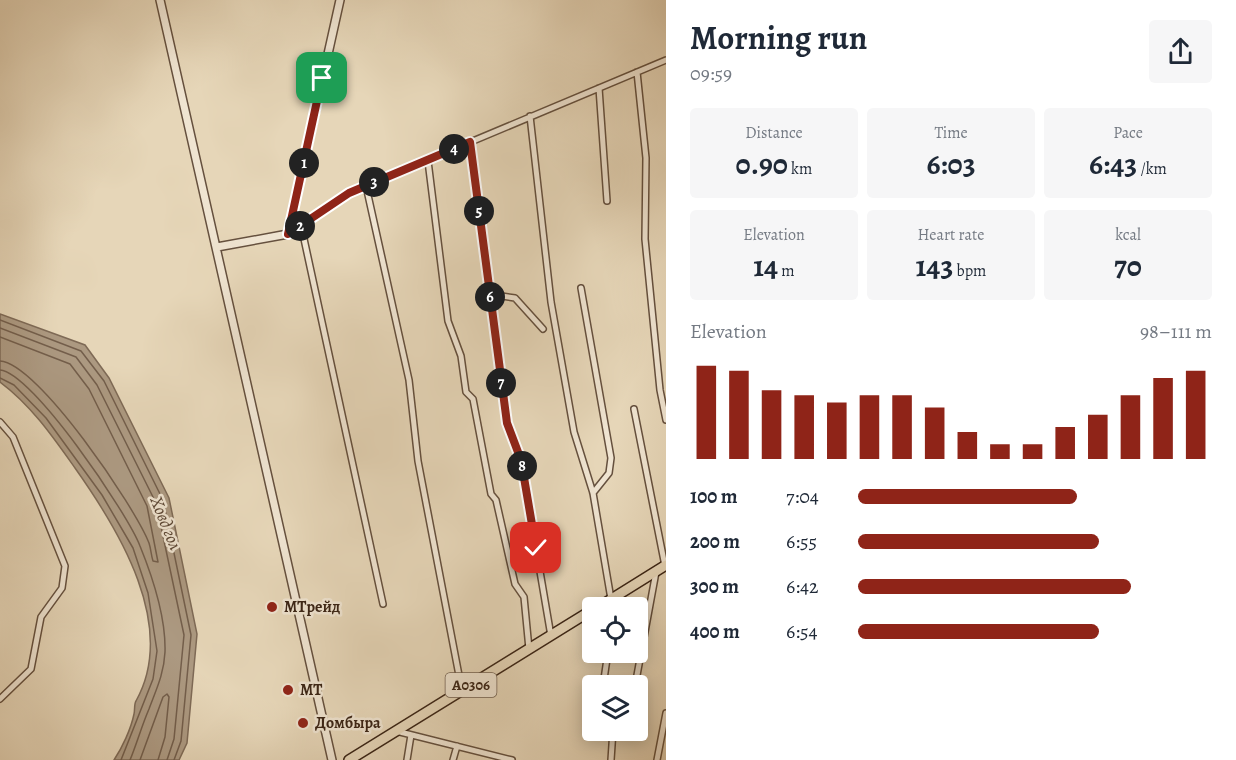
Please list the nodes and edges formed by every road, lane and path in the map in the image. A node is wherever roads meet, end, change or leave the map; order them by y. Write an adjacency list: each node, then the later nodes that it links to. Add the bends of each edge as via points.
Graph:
1 (160, 0): 13 (street)
2 (340, 0): 12 (street)
3 (666, 60): 4 (street)
4 (637, 72): 5 (street); 18 (street, via 646,158 645,239)
5 (599, 87): 6 (street); 10 (street)
6 (530, 116): 7 (street); 20 (street, via 551,302 574,432)
7 (470, 142): 8 (street); 15 (street)
8 (428, 161): 9 (street); 28 (street, via 448,321 461,356 466,392 473,399 491,494 496,500 515,584 524,597)
9 (366, 186): 11 (street); 30 (street, via 409,380 418,461)
10 (607, 201)
11 (301, 225): 12 (street); 25 (street)
12 (288, 234): 13 (street)
13 (217, 247): 39 (street)
14 (581, 288): 20 (street, via 611,458 609,473)
15 (489, 294): 16 (street, via 515,297); 27 (street, via 507,423 521,460)
16 (543, 329)
17 (633, 409): 21 (street)
18 (666, 420)
19 (0, 422): 31 (street, via 13,437 65,566 62,588 41,617 31,669)
20 (593, 493): 23 (street)
21 (666, 566): 22 (highway)
22 (656, 572): 24 (highway); 29 (street)
23 (614, 597)
24 (621, 597)
25 (383, 604)
26 (582, 616): 27 (highway, A0306)
27 (551, 636): 28 (highway, A0306)
28 (529, 650): 30 (highway, A0306)
29 (636, 675)
30 (462, 691): 33 (highway, A0306)
31 (0, 699)
32 (666, 713): 44 (street)
33 (396, 731): 34 (street); 38 (highway, A0306)
34 (411, 735): 36 (street); 40 (street)
35 (612, 741): 43 (street)
36 (457, 746): 37 (street); 41 (street)
37 (492, 757): 42 (street)
38 (352, 759)
39 (332, 760)
40 (407, 760)
41 (453, 760)
42 (512, 760)
43 (611, 760)
44 (657, 760)

